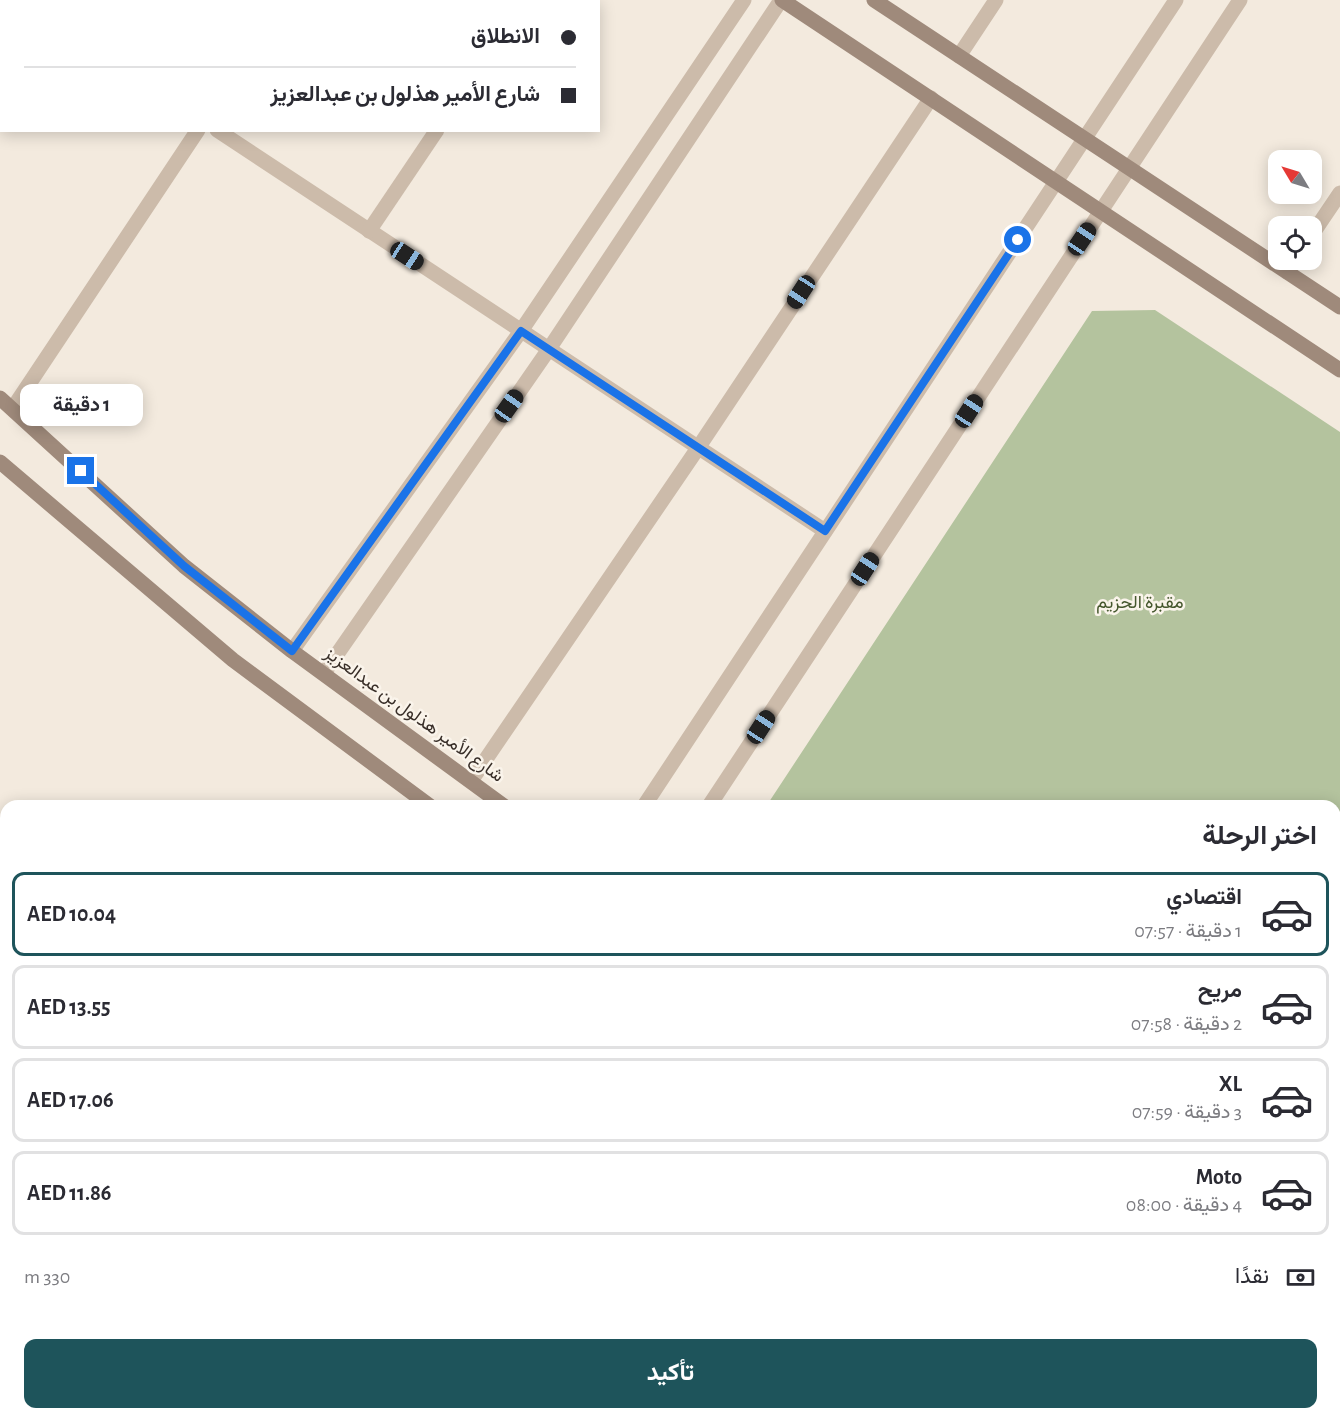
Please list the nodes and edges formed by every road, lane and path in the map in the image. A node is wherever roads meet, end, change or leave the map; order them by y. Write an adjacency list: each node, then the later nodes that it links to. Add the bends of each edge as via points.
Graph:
1 (744, 0): 22 (street)
2 (781, 0): 8 (street); 23 (street)
3 (874, 0): 7 (street)
4 (996, 0): 7 (street)
5 (1176, 0): 12 (street)
6 (1240, 0): 13 (street)
7 (959, 56): 12 (street)
8 (931, 98): 14 (street); 27 (street)
9 (197, 132): 26 (street)
10 (220, 132): 18 (street)
11 (436, 132): 18 (street)
12 (1085, 139): 13 (street); 14 (street)
13 (1129, 168): 16 (street); 19 (street)
14 (1056, 182): 16 (street); 29 (street)
15 (1340, 193): 17 (street)
16 (1101, 211): 24 (street); 36 (street)
17 (1322, 220)
18 (369, 231): 22 (street)
19 (1268, 252)
20 (1296, 270): 21 (street)
21 (1340, 307)
22 (521, 331): 23 (street); 30 (street)
23 (549, 349): 27 (street); 31 (street)
24 (1340, 370)
25 (0, 398): 26 (street, شارع الأمير هذلول بن عبدالعزيز)
26 (13, 408): 30 (street, شارع الأمير هذلول بن عبدالعزيز, via 184,566)
27 (698, 448): 29 (street); 32 (street)
28 (0, 462): 33 (street, via 232,660)
29 (825, 531): 35 (street)
30 (292, 651): 31 (street, شارع الأمير هذلول بن عبدالعزيز)
31 (324, 673): 32 (street, شارع الأمير هذلول بن عبدالعزيز)
32 (471, 781): 34 (street, شارع الأمير هذلول بن عبدالعزيز)
33 (422, 800)
34 (496, 800)
35 (648, 800)
36 (713, 800)

